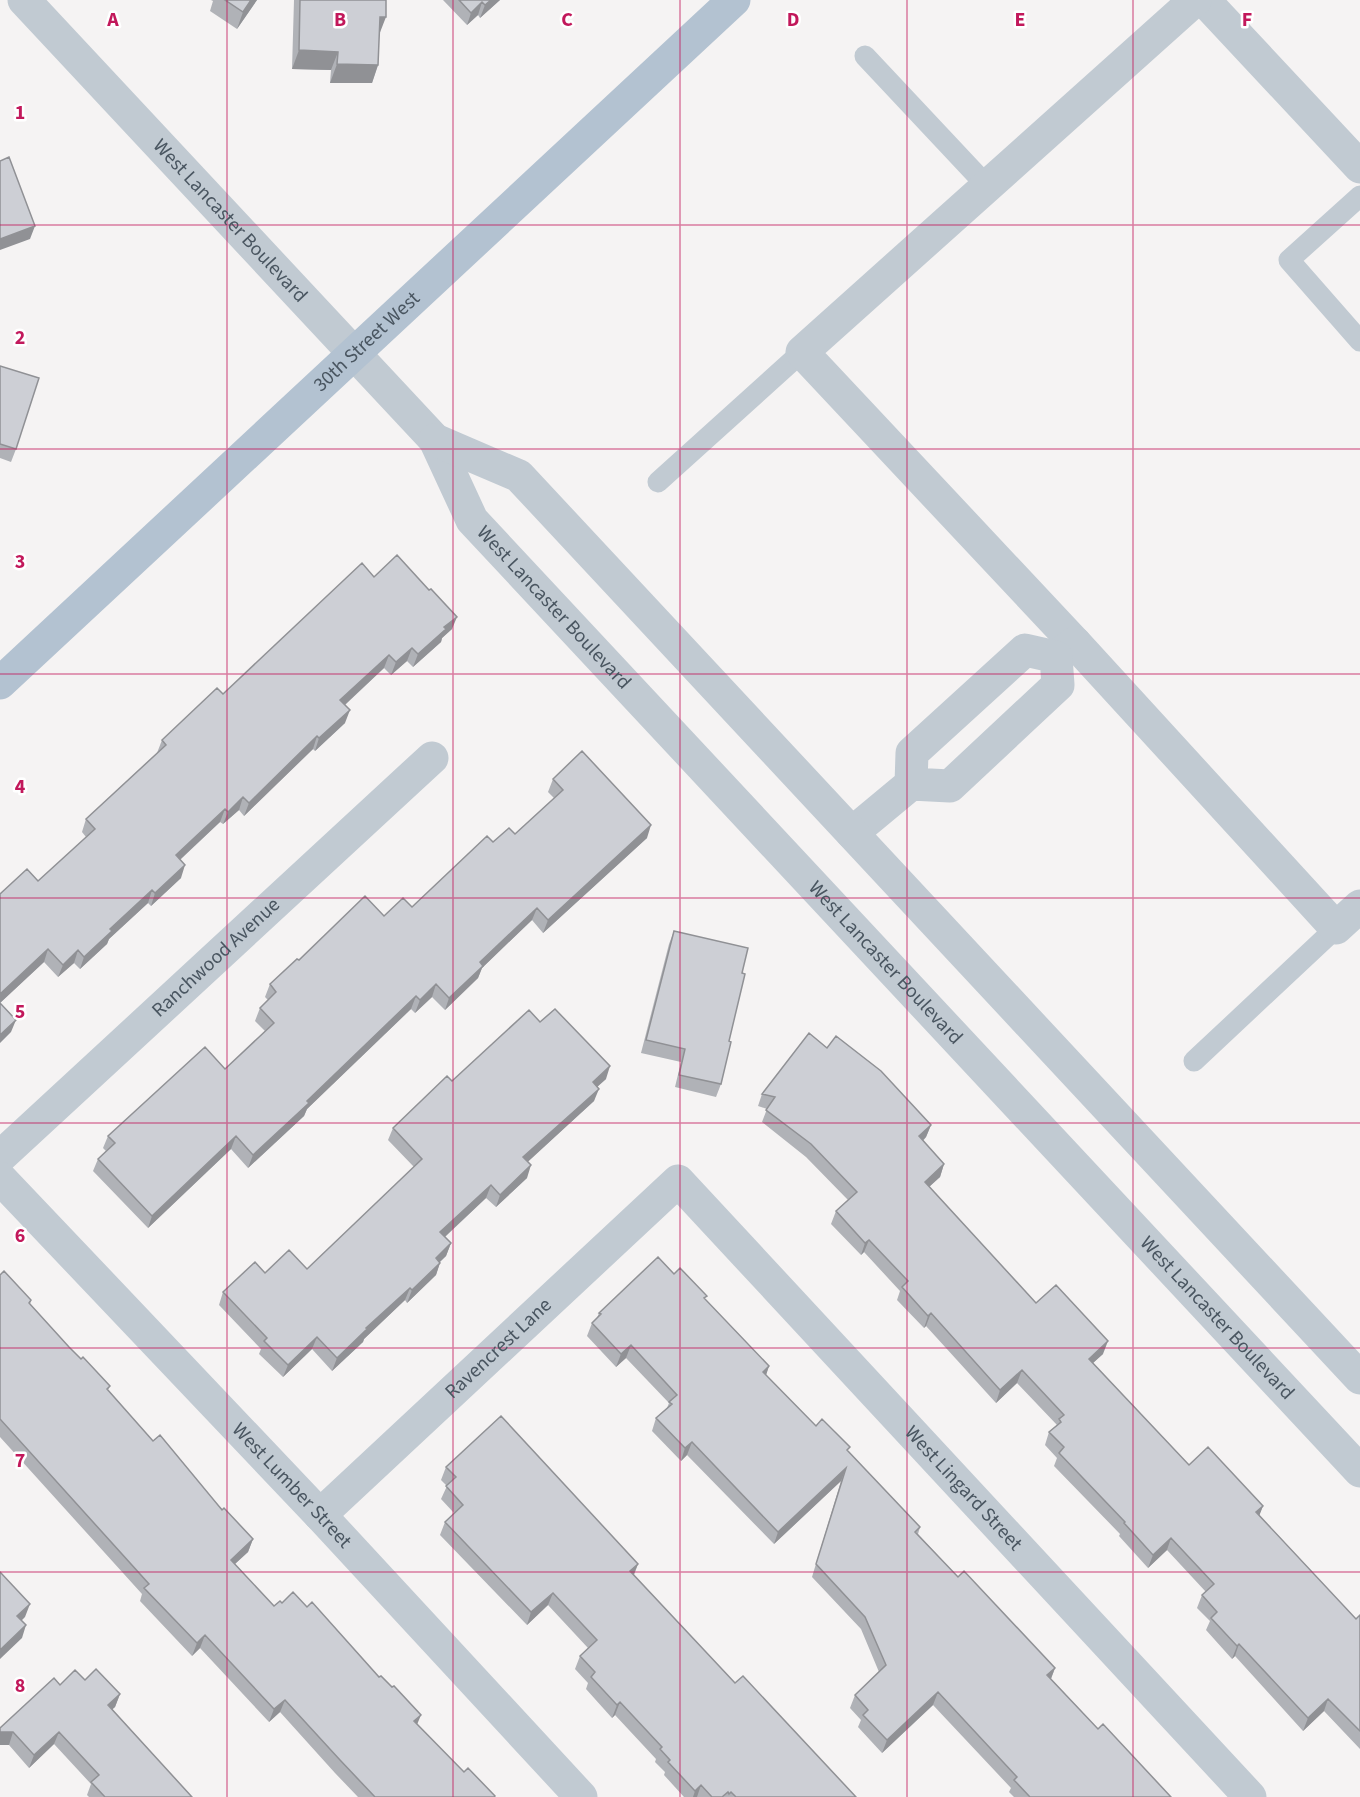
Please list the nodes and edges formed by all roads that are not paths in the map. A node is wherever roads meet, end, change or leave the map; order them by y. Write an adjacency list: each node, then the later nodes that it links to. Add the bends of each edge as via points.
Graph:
1 (24, 0): 10 (street, West Lancaster Boulevard)
2 (734, 0): 10 (main road, 30th Street West)
3 (1195, 0): 7 (street)
4 (1204, 0): 6 (street)
5 (865, 56): 7 (lane)
6 (1360, 167)
7 (987, 186): 11 (street)
8 (1360, 196): 9 (lane, via 1289,260)
9 (1360, 341)
10 (354, 352): 12 (street, West Lancaster Boulevard); 15 (main road, 30th Street West)
11 (802, 352): 13 (lane); 14 (street)
12 (435, 440): 18 (street, West Lancaster Boulevard, via 519,476); 26 (street, West Lancaster Boulevard, via 472,520)
13 (658, 482)
14 (1066, 650): 17 (street, via 1058,685 950,786); 17 (street, via 1025,650 912,753); 20 (street)
15 (0, 683)
16 (432, 758): 22 (street, Ranchwood Avenue)
17 (911, 784): 18 (street)
18 (852, 833): 25 (street, West Lancaster Boulevard)
19 (1360, 906): 20 (street)
20 (1336, 928): 21 (lane)
21 (1194, 1061)
22 (0, 1157)
23 (0, 1178): 27 (street, West Lumber Street)
24 (678, 1181): 27 (street, Ravencrest Lane); 29 (street, West Lingard Street)
25 (1360, 1378)
26 (1360, 1471)
27 (320, 1515): 28 (street, West Lumber Street)
28 (581, 1797)
29 (1250, 1797)

